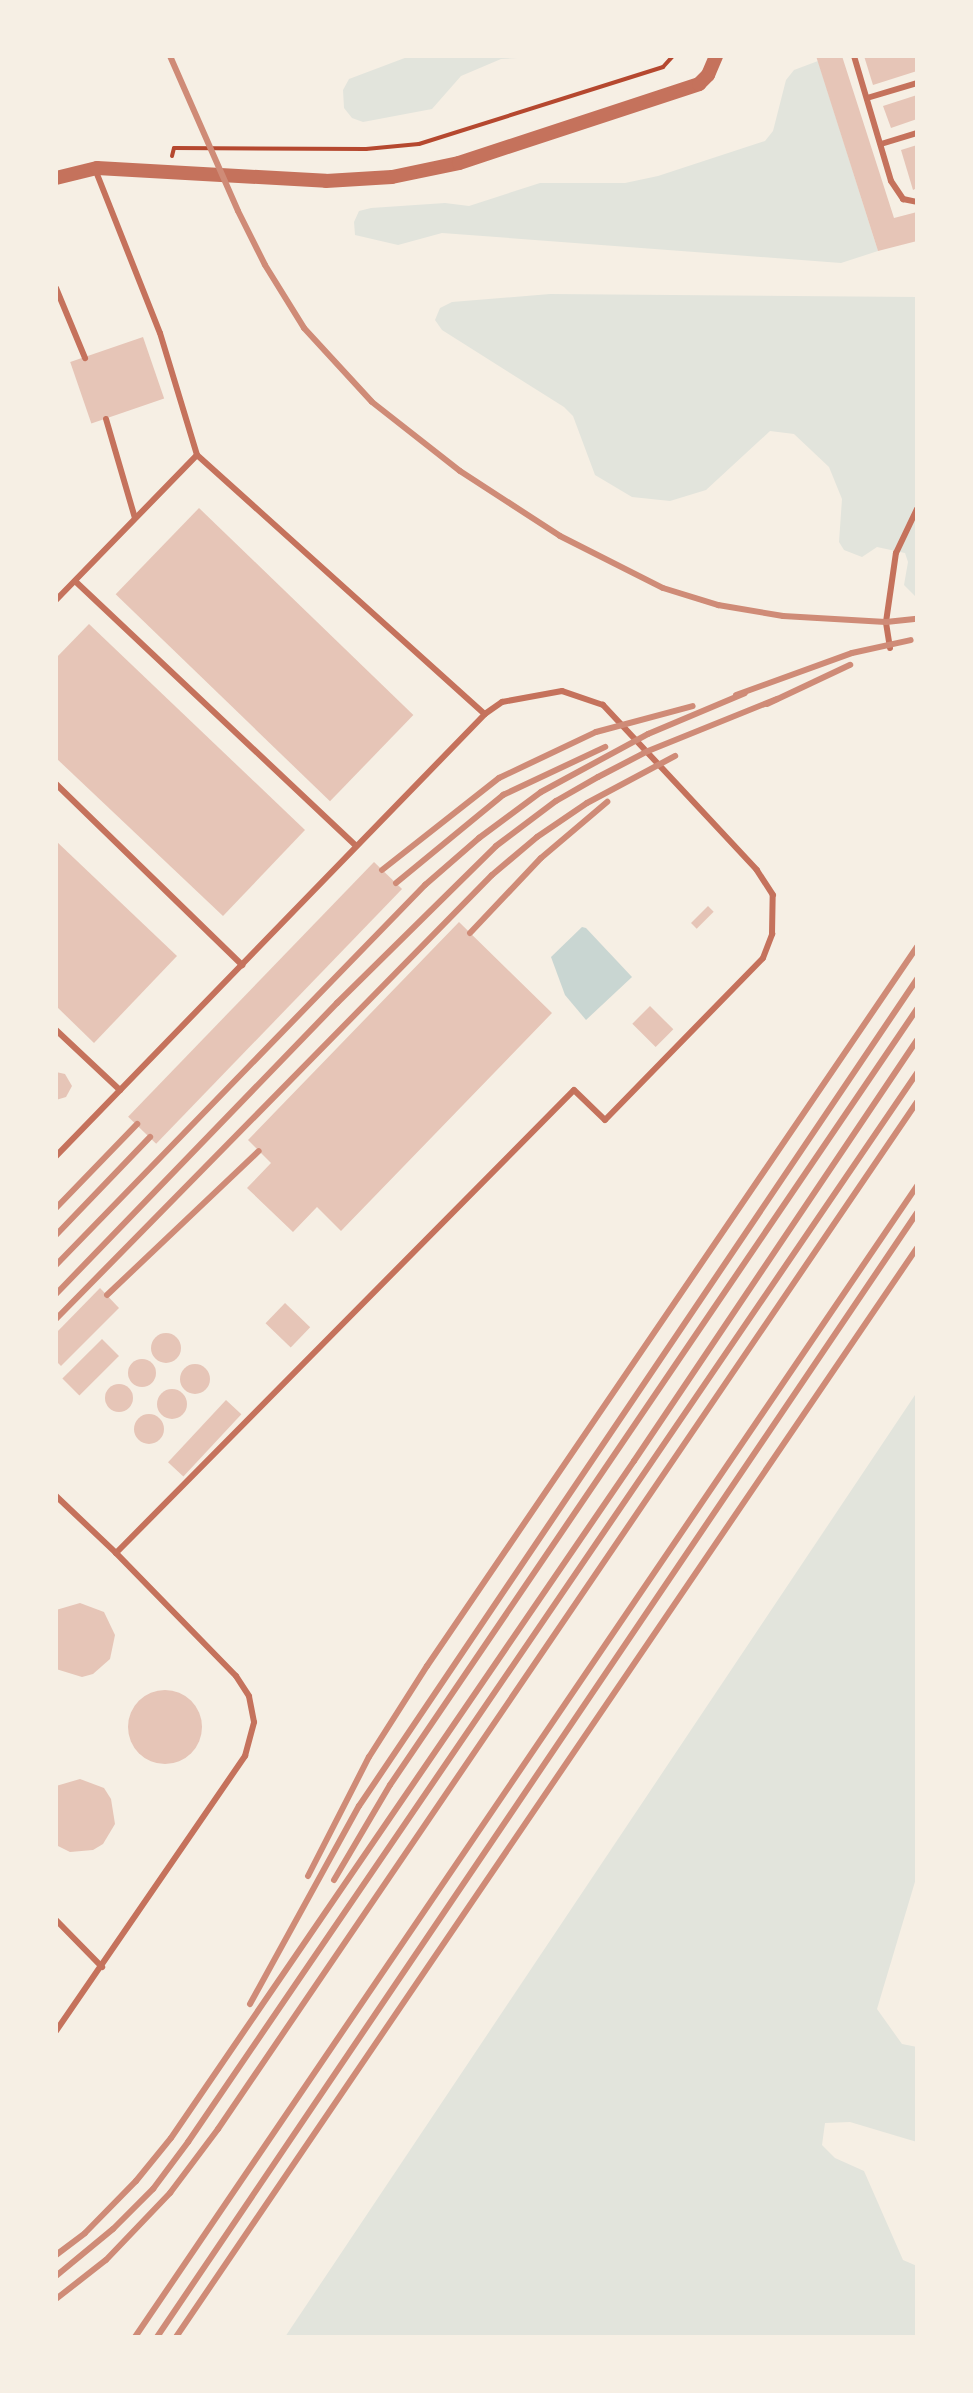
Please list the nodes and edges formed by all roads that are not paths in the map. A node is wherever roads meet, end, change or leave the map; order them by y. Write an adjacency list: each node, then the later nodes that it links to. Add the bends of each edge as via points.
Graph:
1 (716, 56): 7 (street, via 699,84 459,163 392,177 326,181)
2 (854, 56): 4 (lane)
3 (917, 83): 4 (lane)
4 (867, 98): 6 (lane)
5 (917, 133): 6 (lane)
6 (881, 144): 9 (lane, via 896,192)
7 (95, 169): 8 (street); 13 (lane, via 160,333)
8 (56, 178)
9 (917, 202)
10 (56, 288): 11 (lane)
11 (85, 358)
12 (106, 419): 15 (lane)
13 (197, 455): 15 (lane); 19 (lane)
14 (917, 509): 18 (lane, via 896,553 886,622)
15 (135, 518): 16 (lane)
16 (75, 581): 17 (lane); 21 (lane)
17 (56, 600)
18 (890, 648)
19 (485, 714): 21 (lane); 27 (lane, via 502,702 562,691 603,705 757,870 773,895 772,934 763,958 605,1120 574,1090)
20 (56, 784): 22 (lane)
21 (356, 846): 22 (lane)
22 (242, 965): 24 (lane)
23 (56, 1030): 24 (lane)
24 (120, 1090): 25 (lane)
25 (56, 1156)
26 (57, 1495): 27 (lane)
27 (116, 1553): 29 (lane, via 236,1676 249,1696 254,1722 245,1756)
28 (56, 1920): 29 (lane)
29 (102, 1967): 30 (lane)
30 (56, 2031)

